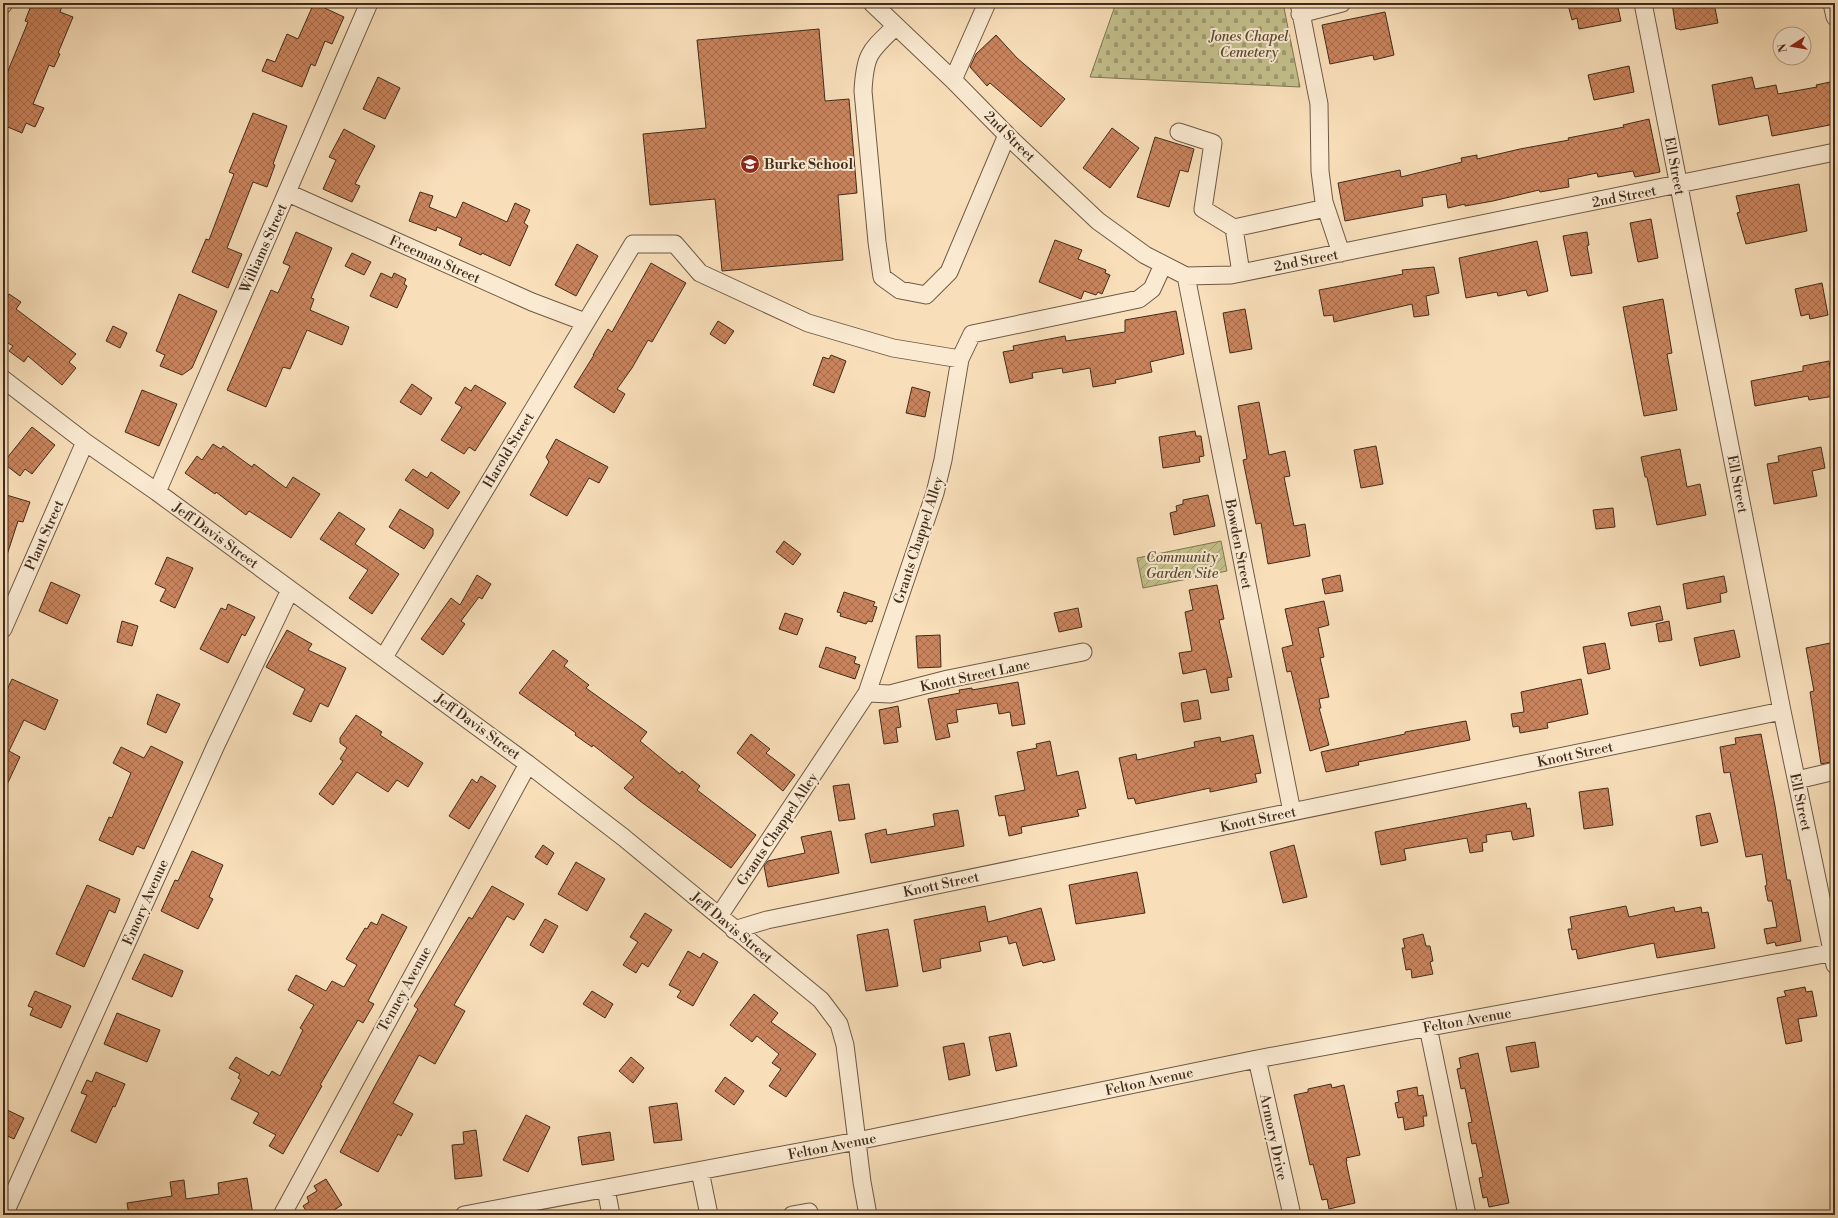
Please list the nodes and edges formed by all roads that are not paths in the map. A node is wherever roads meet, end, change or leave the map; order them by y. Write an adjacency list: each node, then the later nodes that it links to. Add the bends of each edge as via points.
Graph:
1 (369, 3): 15 (street, Williams Street)
2 (872, 3): 9 (street, 2nd Street)
3 (987, 3): 10 (street)
4 (1342, 3): 7 (street)
5 (1643, 3): 14 (street, Ell Street)
6 (1832, 3): 8 (street)
7 (1299, 8): 16 (street, via 1319,104 1320,171)
8 (1835, 17)
9 (896, 26): 10 (street, 2nd Street); 12 (street, via 872,49 864,67 862,91 876,242 882,277 900,290 926,295 949,272)
10 (953, 80): 12 (street, 2nd Street)
11 (1179, 132): 17 (street, via 1213,142 1203,209)
12 (1007, 135): 19 (street, 2nd Street, via 1098,221)
13 (1835, 152): 14 (street, 2nd Street)
14 (1678, 185): 18 (street, 2nd Street); 32 (street, Ell Street)
15 (288, 193): 22 (street, Freeman Street, via 532,302); 26 (street, Williams Street)
16 (1326, 208): 17 (street); 18 (street)
17 (1234, 228): 20 (street)
18 (1341, 253): 20 (street, 2nd Street)
19 (1163, 265): 21 (street, 2nd Street); 23 (street, Grants Chappel Alley, via 1152,289 1139,299 972,334)
20 (1241, 273): 21 (street, 2nd Street)
21 (1186, 276): 36 (street, Bowden Street)
22 (585, 322): 23 (street, Harold Street, via 633,244 675,244 700,273 808,323 893,348); 30 (street, Harold Street)
23 (960, 359): 31 (street, Grants Chappel Alley, via 935,493)
24 (3, 379): 25 (street, Jeff Davis Street)
25 (85, 442): 26 (street, Jeff Davis Street); 28 (street, Plant Street)
26 (157, 492): 27 (street, Jeff Davis Street)
27 (290, 590): 30 (street, Jeff Davis Street); 45 (street, Emory Avenue, via 216,745 48,1133)
28 (3, 629)
29 (1083, 652): 31 (street, Knott Street Lane, via 948,679 890,694)
30 (384, 657): 33 (street, Jeff Davis Street)
31 (867, 693): 37 (street, Grants Chappel Alley)
32 (1782, 711): 35 (street, Ell Street); 36 (street, Knott Street)
33 (528, 764): 37 (street, Jeff Davis Street, via 623,837); 46 (street, Tenney Avenue)
34 (1835, 771): 35 (street)
35 (1797, 780): 39 (street, Ell Street)
36 (1292, 812): 38 (street, Knott Street, via 767,920)
37 (718, 916): 38 (street, Jeff Davis Street)
38 (734, 930): 42 (street, Jeff Davis Street, via 821,1000 839,1024 845,1045)
39 (1834, 957): 40 (street, Felton Avenue)
40 (1428, 1027): 41 (street, Felton Avenue); 54 (street)
41 (1257, 1059): 42 (street, Felton Avenue); 53 (street, Armory Drive)
42 (857, 1141): 43 (street, Felton Avenue); 52 (street, Jeff Davis Street)
43 (700, 1171): 44 (street, Felton Avenue); 49 (street)
44 (606, 1189): 47 (street, Felton Avenue); 48 (street)
45 (4, 1215)
46 (282, 1215)
47 (464, 1215)
48 (611, 1215)
49 (709, 1215)
50 (792, 1215): 51 (street, via 809,1212)
51 (810, 1215)
52 (868, 1215)
53 (1292, 1215)
54 (1468, 1215)

